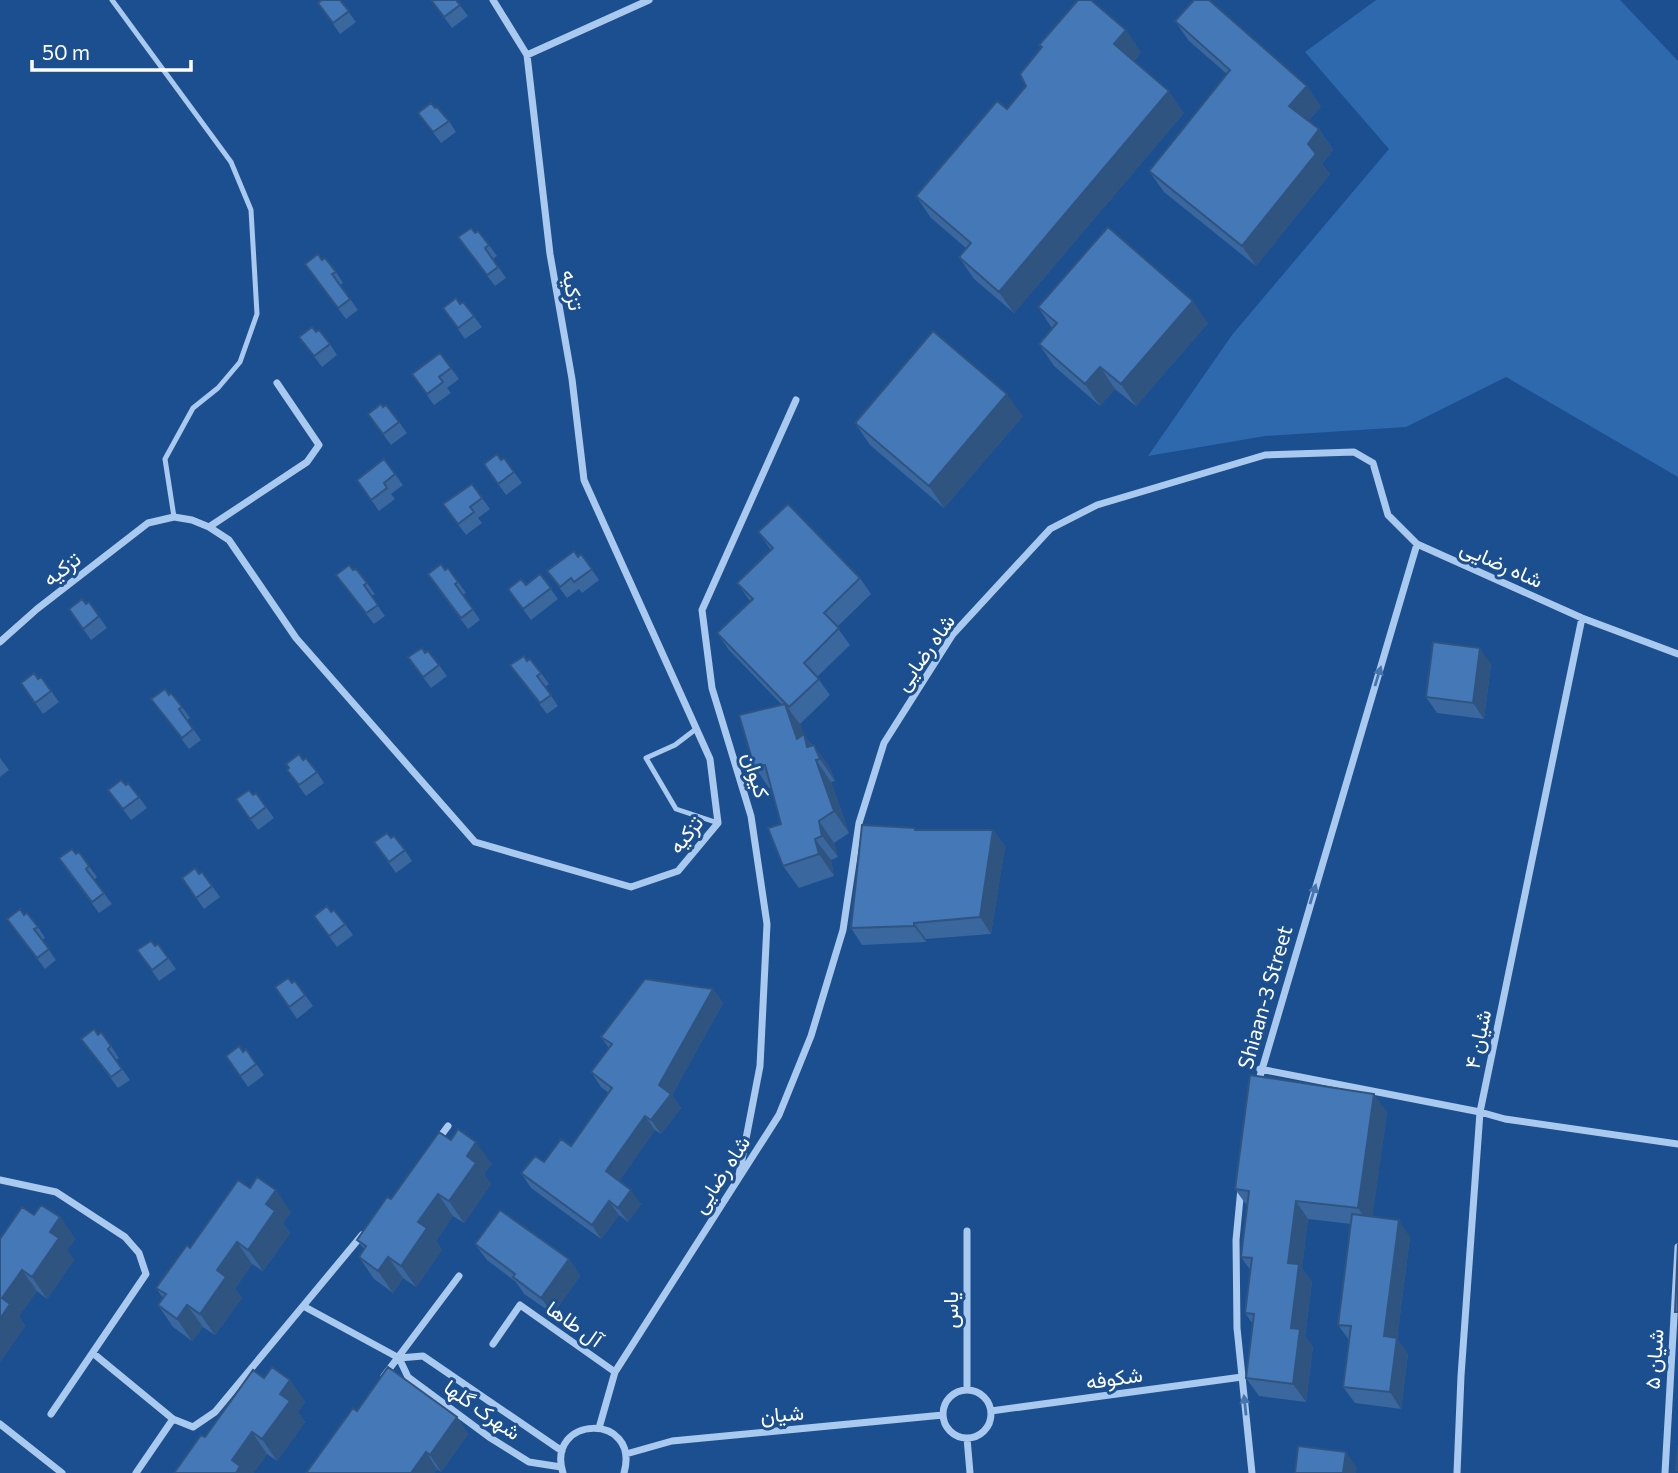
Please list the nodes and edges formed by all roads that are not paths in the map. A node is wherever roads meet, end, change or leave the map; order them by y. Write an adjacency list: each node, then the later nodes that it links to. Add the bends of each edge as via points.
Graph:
1 (112, 0): 7 (lane, via 231,162 251,209 257,314 240,362 193,408 165,459)
2 (493, 0): 4 (street)
3 (649, 0): 4 (street)
4 (527, 55): 13 (street, تزکیه, via 550,254 584,480)
5 (277, 383): 8 (street, via 319,446 307,462)
6 (796, 400): 21 (street, کیوان, via 702,610 712,688 751,816 767,924 760,1066)
7 (174, 517): 8 (street, تزکیه); 11 (street, تزکیه, via 148,523)
8 (209, 527): 14 (street, تزکیه, via 229,540 296,638 475,842 631,887 678,871)
9 (1417, 544): 10 (street, شاه رضایی); 15 (street, Shiaan-3 Street, one-way to 9); 21 (street, شاه رضایی, via 1388,514 1373,463 1354,453 1265,454 1097,505 1050,529 953,634 884,743 859,823 843,930 811,1036 779,1115)
10 (1582, 618): 12 (street, شاه رضایی); 17 (street, شیان ۴)
11 (0, 642)
12 (1678, 654)
13 (696, 729): 14 (street, تزکیه, via 710,759); 14 (lane, via 646,758 676,809)
14 (718, 823)
15 (1261, 1069): 16 (street, Shiaan-3 Street); 17 (street)
16 (1256, 1093)
17 (1480, 1112): 19 (street); 51 (street, شیان ۴)
18 (449, 1126): 20 (street)
19 (1678, 1144)
20 (432, 1148)
21 (738, 1179): 32 (street, شاه رضایی)
22 (0, 1180): 30 (street, via 56,1192 125,1237 139,1253 146,1274)
23 (1241, 1180): 33 (street, via 1236,1265)
24 (967, 1231): 35 (street, یاس)
25 (364, 1233): 28 (street)
26 (1678, 1247): 52 (street, شیان ۵)
27 (459, 1276): 31 (street)
28 (305, 1307): 31 (street, شهرک گلها); 39 (street, via 215,1412 193,1427)
29 (493, 1344): 32 (street, آل طاها, via 520,1305)
30 (94, 1354): 37 (street); 39 (street)
31 (398, 1358): 34 (street); 43 (street, شهرک گلها, via 423,1356); 45 (street, شهرک گلها, via 408,1377 489,1437 529,1462)
32 (615, 1372): 41 (street, شاه رضایی)
33 (1242, 1377): 36 (street, شکوفه); 50 (street, one-way to 33)
34 (382, 1379)
35 (967, 1389): 36 (street, via 986,1398); 38 (street, via 952,1395)
36 (991, 1411): 42 (street, via 988,1427)
37 (51, 1414)
38 (943, 1415): 42 (street, via 953,1434); 44 (street, شیان, via 672,1441)
39 (173, 1419): 47 (street)
40 (0, 1424): 46 (street)
41 (599, 1428): 43 (street, via 579,1431); 44 (street, via 617,1437)
42 (967, 1438): 49 (street)
43 (562, 1451): 45 (street)
44 (626, 1454): 48 (street)
45 (562, 1470)
46 (62, 1473)
47 (136, 1473)
48 (624, 1473)
49 (970, 1473)
50 (1252, 1473)
51 (1457, 1473)
52 (1665, 1473)

